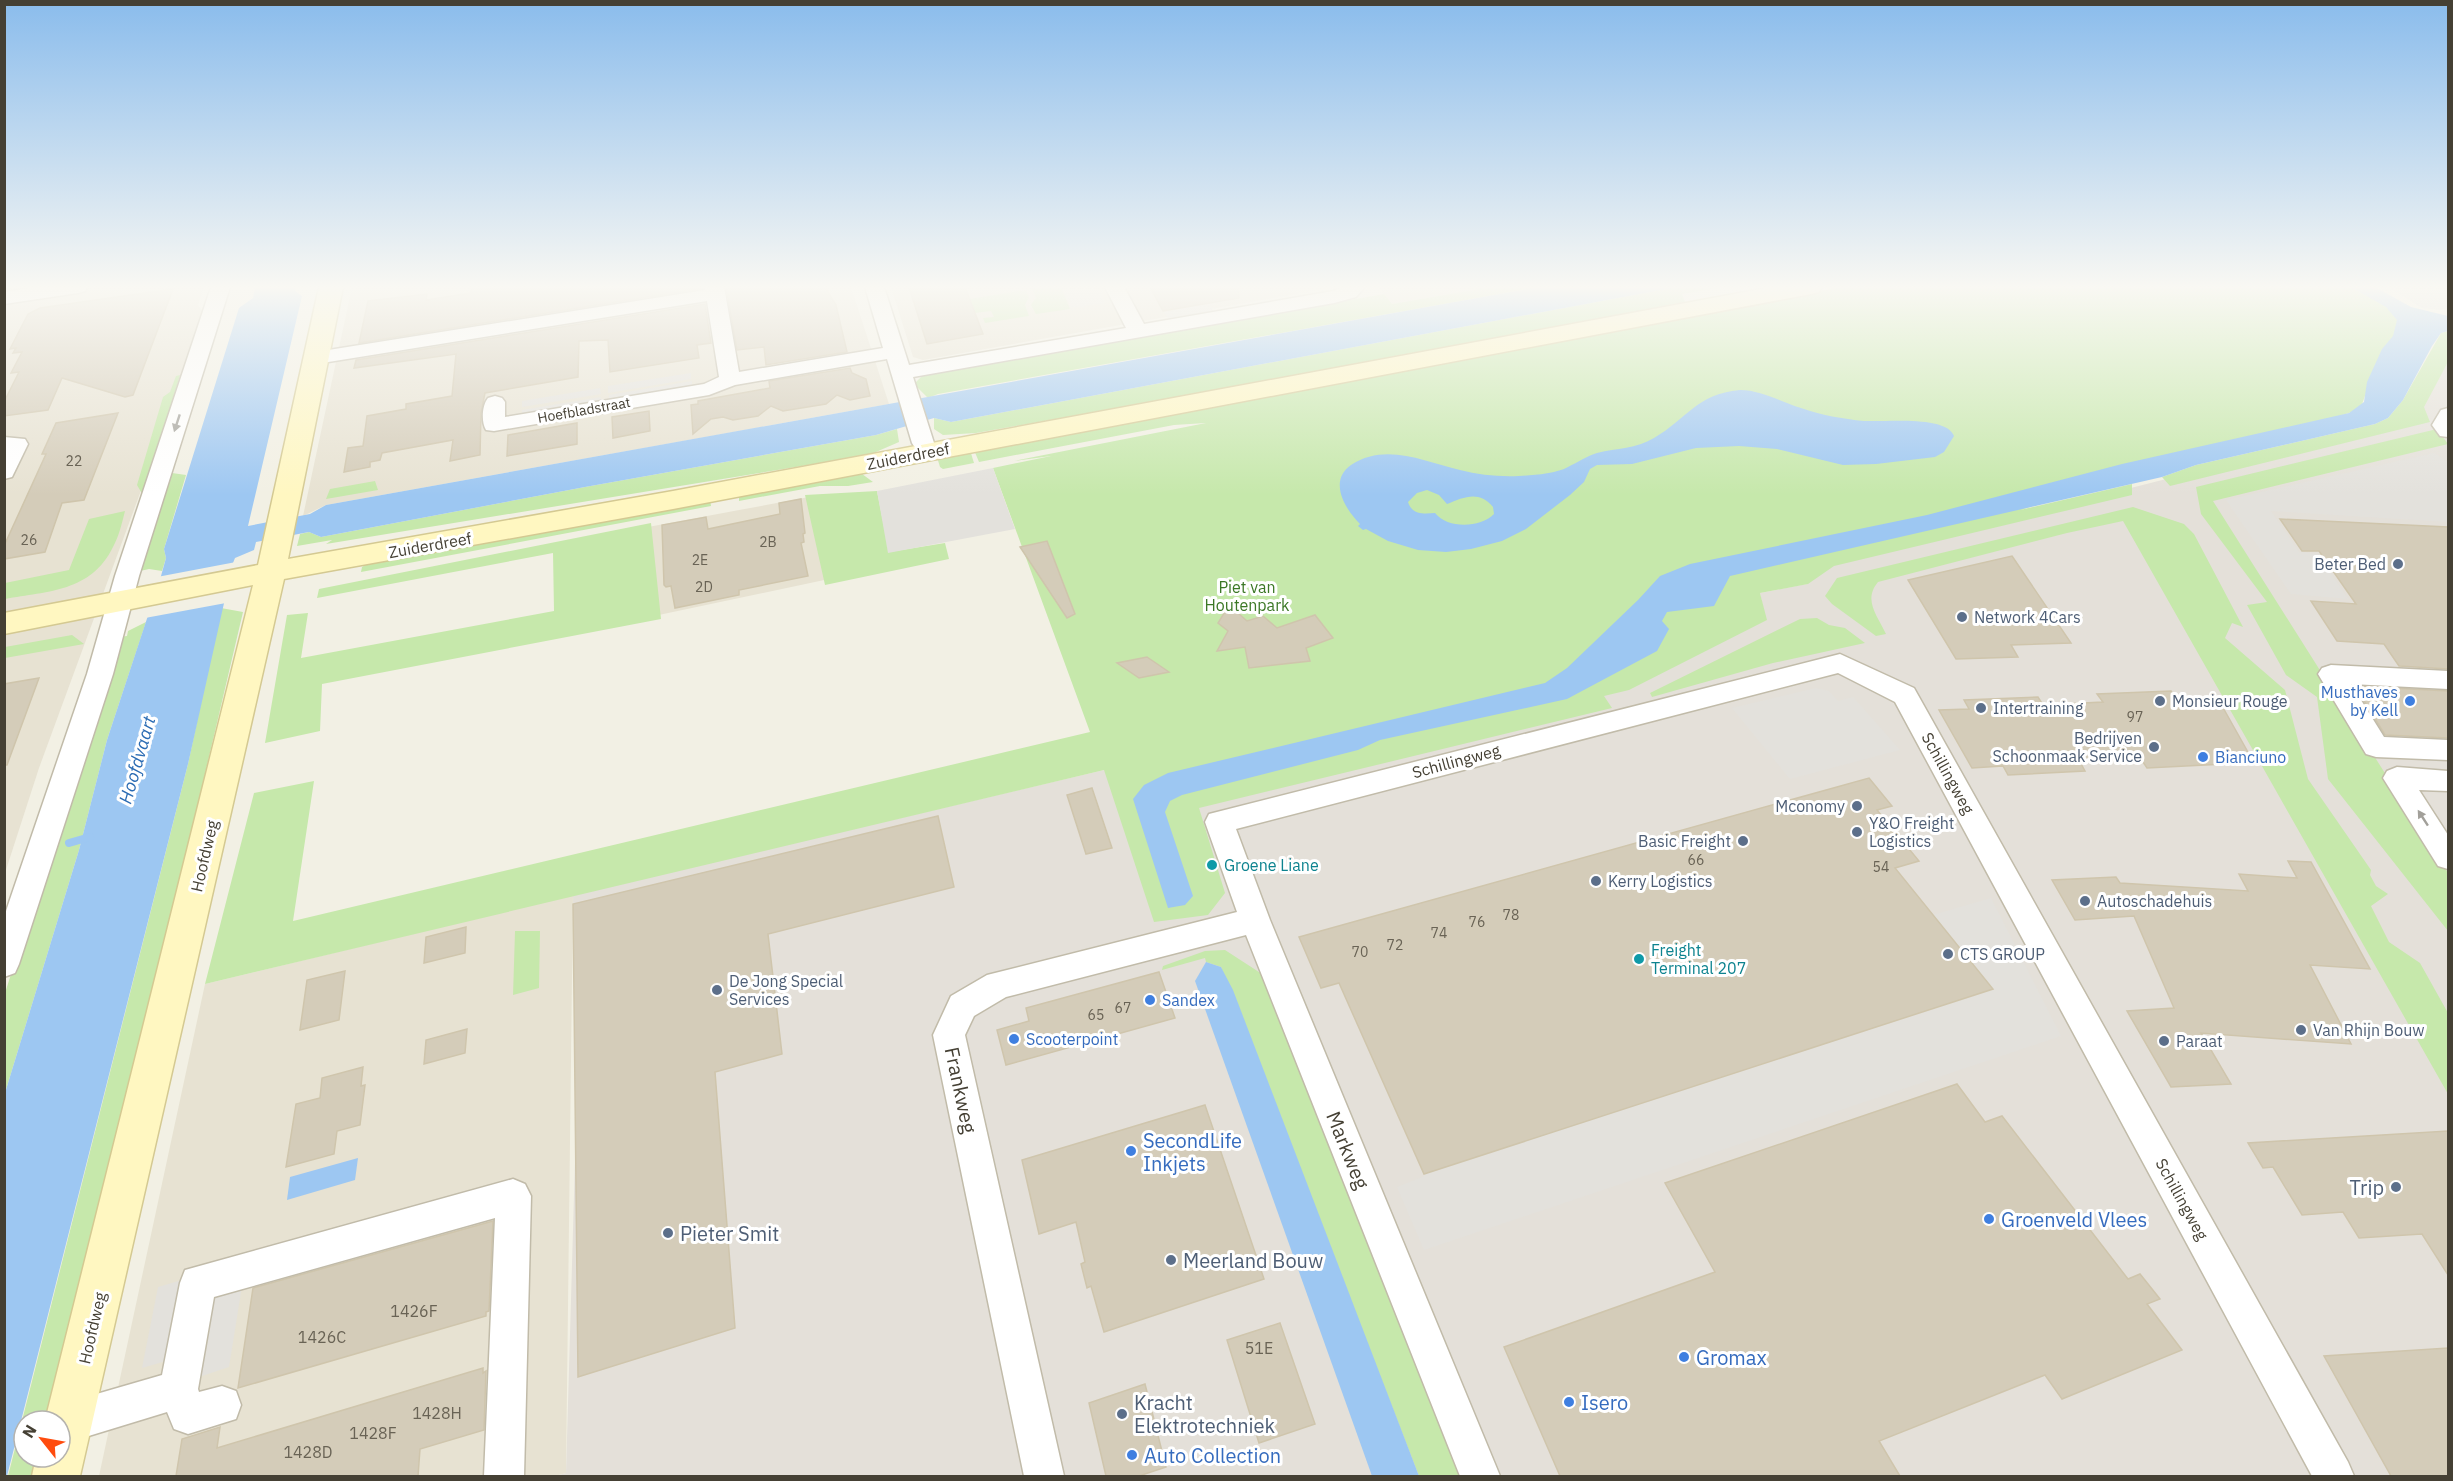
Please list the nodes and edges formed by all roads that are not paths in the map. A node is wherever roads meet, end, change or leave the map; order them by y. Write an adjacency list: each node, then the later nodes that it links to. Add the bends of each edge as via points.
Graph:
1 (199, 356): 18 (street, one-way to 18)
2 (327, 356): 8 (street)
3 (726, 356): 10 (street)
4 (871, 356): 10 (street, Hoefbladstraat)
5 (896, 356): 9 (street)
6 (999, 356): 9 (street)
7 (1410, 356): 14 (street, Zuiderdreef)
8 (316, 358): 17 (street, Hoofdweg)
9 (901, 373): 14 (street)
10 (730, 380): 11 (street, Hoefbladstraat, via 709,389 494,425)
11 (495, 402)
12 (2448, 414): 13 (street, via 2443,424)
13 (2448, 431)
14 (924, 440): 17 (street, Zuiderdreef, via 414,548)
15 (4, 443): 16 (street, via 17,444)
16 (4, 472)
17 (272, 561): 18 (street, Zuiderdreef, via 232,579); 29 (street, Hoofdweg)
18 (121, 602): 19 (street, Zuiderdreef); 26 (street)
19 (4, 624)
20 (2448, 680): 21 (street, via 2331,674 2376,747)
21 (2448, 750)
22 (2448, 781): 24 (street, one-way to 22, via 2397,778)
23 (1219, 822): 25 (street, Markweg); 34 (street, Schillingweg, via 1840,663 1905,694)
24 (2448, 858)
25 (1256, 920): 32 (street, Frankweg, via 998,985 962,1006 949,1035); 33 (street, Markweg)
26 (4, 964)
27 (179, 1389): 28 (street, via 188,1415); 30 (street); 31 (street, via 198,1283 513,1196)
28 (222, 1405)
29 (72, 1409)
30 (72, 1421)
31 (504, 1476)
32 (1044, 1476)
33 (1480, 1476)
34 (2334, 1476)

